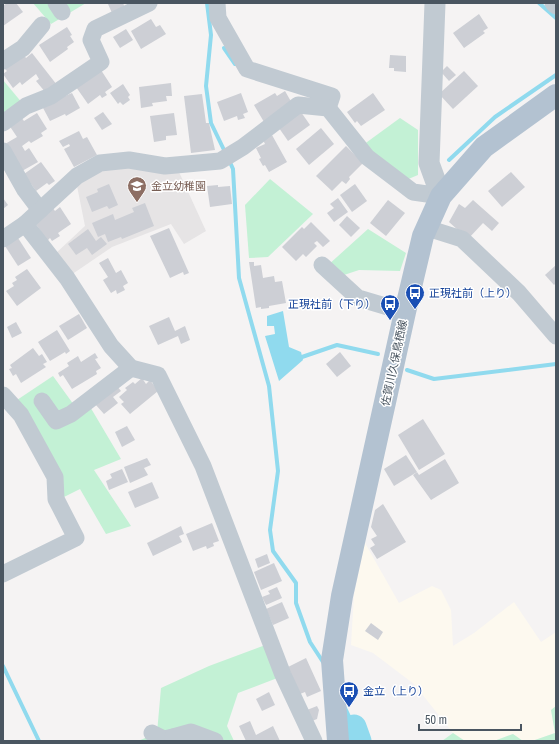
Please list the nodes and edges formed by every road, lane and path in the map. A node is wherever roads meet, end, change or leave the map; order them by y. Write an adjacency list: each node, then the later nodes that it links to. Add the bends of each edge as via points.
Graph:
1 (149, 3): 10 (street, via 95,29 91,40 101,62 51,96 26,106)
2 (216, 3): 9 (street, via 218,18 246,69 332,96)
3 (435, 3): 12 (street, via 429,163)
4 (552, 3): 5 (street)
5 (556, 6)
6 (42, 25): 7 (street, via 23,48)
7 (3, 61)
8 (556, 95): 12 (main road, 佐賀川久保鳥栖線, via 484,147)
9 (328, 108): 12 (street, via 367,156 396,179 413,192); 13 (street, via 298,105 227,157 165,166 129,160 100,163 77,176)
10 (3, 123)
11 (3, 151): 13 (street, via 25,190)
12 (441, 196): 15 (main road, 佐賀川久保鳥栖線)
13 (40, 210): 14 (street)
14 (25, 224): 16 (street); 20 (street, via 67,278 111,346)
15 (427, 228): 18 (main road, 佐賀川久保鳥栖線); 19 (street, via 462,239 519,292)
16 (3, 239)
17 (322, 265): 18 (street, via 358,298)
18 (405, 312): 28 (main road, 佐賀川久保鳥栖線, via 342,596 332,660)
19 (556, 336)
20 (131, 368): 22 (street, via 71,414 56,421); 27 (street, via 158,375 199,458 283,675)
21 (3, 395): 23 (street, via 21,415 55,477 56,499 76,538)
22 (42, 401)
23 (3, 574)
24 (152, 733): 25 (street, via 164,739)
25 (175, 739): 26 (street, via 191,732)
26 (215, 741)
27 (314, 741)
28 (338, 741)

